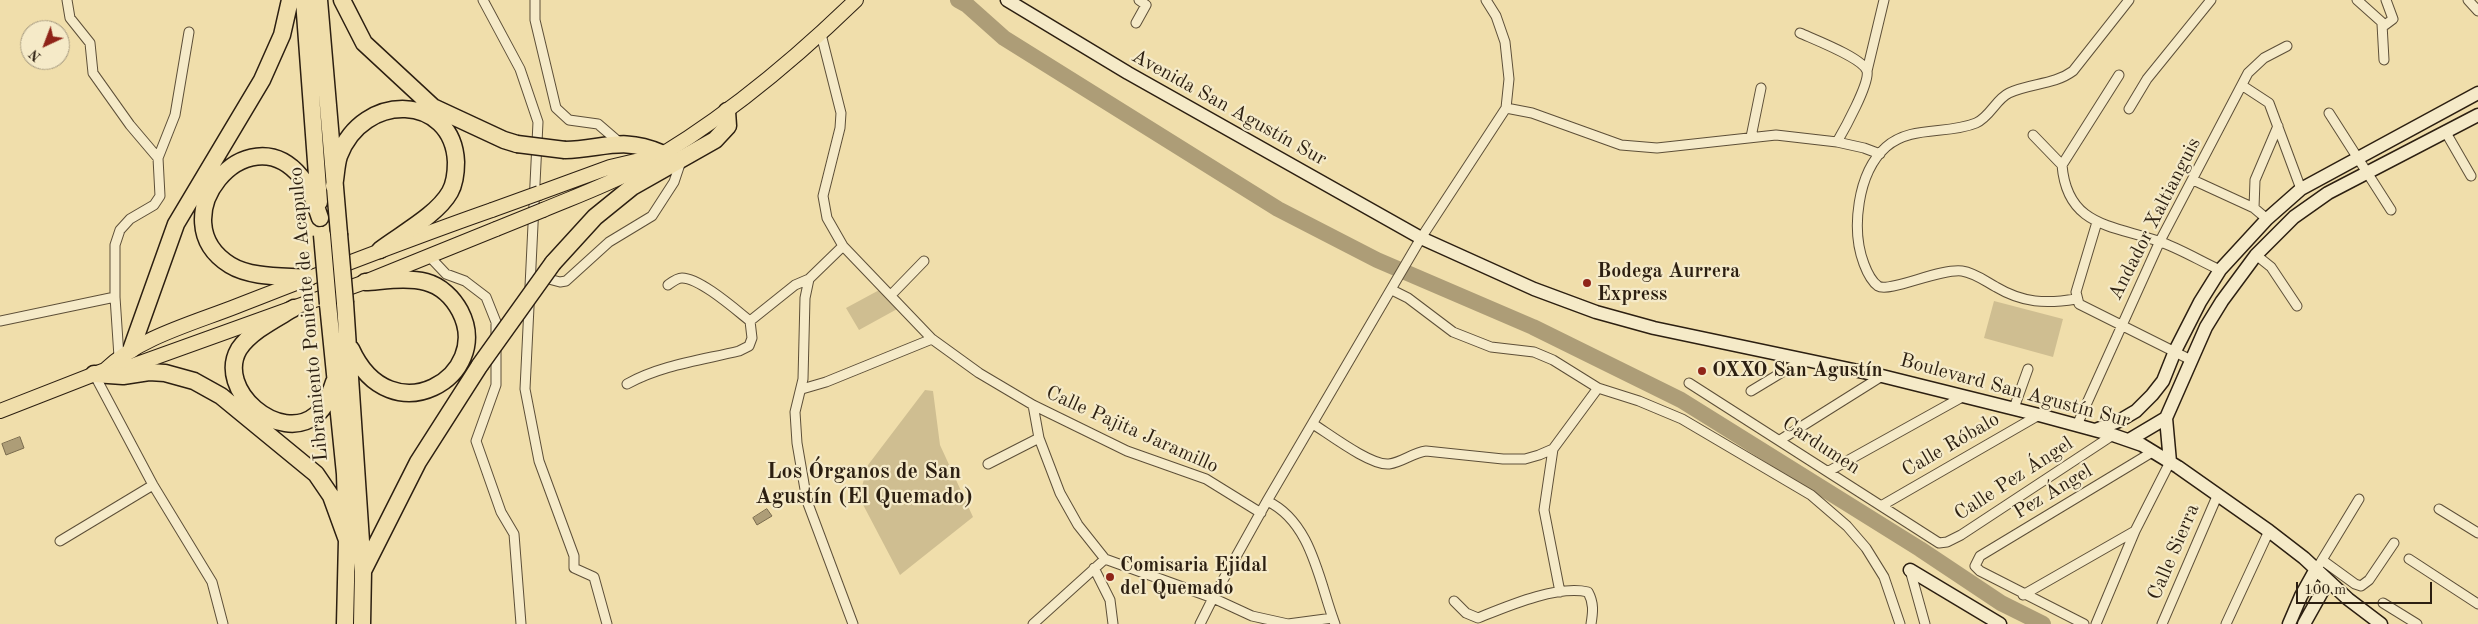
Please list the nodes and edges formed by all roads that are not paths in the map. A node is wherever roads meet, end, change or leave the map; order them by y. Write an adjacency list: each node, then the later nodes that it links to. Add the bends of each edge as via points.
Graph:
1 (67, 0): 45 (street, via 70,18 90,43 93,73)
2 (290, 0): 83 (highway, via 282,35 262,80 176,224)
3 (304, 0): 55 (highway, Libramiento Poniente de Acapulco)
4 (319, 0): 51 (highway, Libramiento Poniente de Acapulco)
5 (342, 0): 41 (highway, bridge, via 364,43 434,107 518,144 581,150)
6 (483, 0): 66 (street, via 520,69 538,122)
7 (534, 0): 41 (street, via 556,108 569,120 598,124)
8 (856, 0): 23 (main road)
9 (1139, 0): 19 (street, via 1146,5)
10 (1486, 0): 31 (street, via 1496,16 1505,42 1509,79)
11 (1884, 0): 26 (street)
12 (2129, 0): 42 (street, via 2073,71 2063,78 2008,93 1978,122 1899,138)
13 (2211, 0): 32 (street)
14 (2356, 0): 20 (street)
15 (2386, 0): 20 (street, via 2394,19)
16 (2468, 0): 18 (street)
17 (1013, 2): 58 (main road, Avenida San Agustín Sur, via 1128,73)
18 (2478, 11)
19 (1136, 23)
20 (2382, 24): 25 (street)
21 (189, 32): 45 (street, via 175,115)
22 (1800, 33): 26 (street, via 1843,53)
23 (821, 34): 33 (main road, via 785,67); 60 (street, Calle Pajita Jaramillo, via 841,113 823,196 827,218)
24 (2286, 46): 28 (street, Andador Xaltianguis, via 2256,63)
25 (2384, 60)
26 (1867, 71): 40 (street, via 1856,107)
27 (2119, 75): 47 (street)
28 (2242, 86): 36 (street, via 2269,103); 50 (street, Andador Xaltianguis)
29 (1761, 88): 39 (street)
30 (2478, 92): 44 (main road)
31 (1506, 108): 39 (street, via 1532,113 1621,145 1658,148); 58 (street)
32 (2128, 109)
33 (727, 111): 43 (main road); 46 (highway, via 725,131)
34 (2329, 113): 44 (street)
35 (2478, 115): 37 (main road)
36 (2278, 126): 52 (street); 53 (street, via 2256,180)
37 (2445, 132): 48 (main road); 49 (street)
38 (2033, 135): 47 (street)
39 (1751, 137): 40 (street, via 1799,136)
40 (1837, 142): 42 (street)
41 (620, 143): 43 (highway, via 636,144)
42 (1880, 154): 74 (street, via 1867,178 1856,225 1858,249 1877,286 1897,286 1943,271 1962,271 2028,300 2050,303)
43 (657, 155): 61 (main road, bridge, via 610,168); 63 (main road, bridge, via 624,175)
44 (2356, 157): 48 (street); 52 (main road)
45 (158, 158): 73 (street, via 160,196 154,205 130,218 115,245)
46 (681, 159): 66 (street, via 674,182 652,216 610,242 566,281 548,280); 132 (highway, bridge, via 632,187 595,217 553,263 480,365 418,462)
47 (2062, 165): 57 (street, via 2068,194 2080,211)
48 (2367, 171): 54 (street); 62 (main road, via 2294,217)
49 (2471, 176)
50 (2194, 180): 53 (street); 59 (street, Andador Xaltianguis)
51 (334, 186): 61 (highway, via 339,156 351,136 363,121 380,111 399,108 418,111 435,120 448,135 456,153 456,173 451,191 439,207); 81 (highway, Libramiento Poniente de Acapulco, bridge)
52 (2301, 188): 56 (main road)
53 (2254, 208): 56 (street)
54 (2391, 210)
55 (320, 218): 67 (highway, via 300,175 285,163 269,158 253,158 228,167 212,185 205,202 204,222 208,240 229,264 250,273); 89 (highway, Libramiento Poniente de Acapulco, bridge)
56 (2267, 219): 65 (main road)
57 (2098, 222): 59 (street); 74 (street)
58 (1421, 238): 71 (street); 84 (main road, Boulevard San Agustín Sur, via 1534,289 1596,312 1654,328)
59 (2160, 241): 65 (street); 79 (street, Andador Xaltianguis)
60 (843, 246): 68 (street); 72 (street, Calle Pajita Jaramillo)
61 (380, 250): 67 (main road)
62 (2256, 255): 75 (street, via 2271,267); 85 (main road, via 2222,300)
63 (429, 256): 69 (main road); 146 (street, via 446,274 466,281 486,297 496,322 496,385 476,441 501,512 514,534)
64 (924, 261): 72 (street)
65 (2220, 270): 82 (main road)
66 (531, 274): 147 (street, via 525,389 539,461 574,556 574,568 594,577)
67 (308, 278): 83 (main road)
68 (809, 278): 78 (street, via 795,285); 93 (street, via 805,298)
69 (365, 282): 76 (main road); 81 (highway, via 410,280 426,282 444,291 466,322 467,345 462,358 440,385 405,395 387,390 370,378 359,366)
70 (668, 285): 78 (street, via 676,279 688,279)
71 (1394, 287): 92 (street, via 1453,332 1491,347 1534,352); 101 (street)
72 (891, 295): 80 (street, Calle Pajita Jaramillo)
73 (115, 297): 77 (street); 83 (street)
74 (2076, 299): 79 (street, via 2085,308)
75 (2297, 306)
76 (294, 308): 87 (main road, via 123,369); 89 (highway, via 251,336 240,348 233,368 240,392 269,417 296,423 310,419 320,411)
77 (0, 321)
78 (750, 321): 91 (street, via 752,338 749,346 641,376)
79 (2122, 325): 82 (street); 102 (street, Andador Xaltianguis)
80 (932, 339): 93 (street); 96 (street, Calle Pajita Jaramillo)
81 (347, 340): 132 (highway, Libramiento Poniente de Acapulco)
82 (2175, 351): 85 (street); 103 (main road, via 2163,380 2136,411 2120,421)
83 (125, 353): 87 (main road)
84 (1805, 359): 88 (main road, Boulevard San Agustín Sur); 94 (street)
85 (2191, 360): 100 (main road)
86 (2028, 368): 97 (street)
87 (100, 372): 98 (main road); 113 (street); 124 (highway, via 123,376 165,373 194,381 221,396 316,474 331,496)
88 (1882, 376): 95 (main road, Boulevard San Agustín Sur); 106 (street)
89 (336, 377): 124 (highway, Libramiento Poniente de Acapulco)
90 (1689, 383): 106 (street, Cardumen)
91 (628, 384)
92 (1598, 388): 108 (street); 153 (street, via 1682,419 1811,496 1847,526 1866,548 1884,577)
93 (802, 389): 148 (street, via 795,422 807,501)
94 (1751, 391)
95 (1964, 396): 97 (main road, Boulevard San Agustín Sur); 112 (street)
96 (1032, 405): 105 (street); 119 (street, Calle Pajita Jaramillo, via 1127,451 1206,479)
97 (2014, 408): 99 (main road, Boulevard San Agustín Sur)
98 (0, 411)
99 (2039, 415): 102 (main road, Boulevard San Agustín Sur); 117 (street, Calle Róbalo)
100 (2166, 418): 107 (main road); 110 (main road)
101 (1313, 424): 108 (street, via 1360,453 1386,464 1426,451 1525,459); 116 (street)
102 (2077, 425): 103 (main road, Boulevard San Agustín Sur)
103 (2094, 430): 104 (main road, Boulevard San Agustín Sur)
104 (2113, 434): 107 (main road, Boulevard San Agustín Sur); 123 (street, Calle Pez Ángel, via 1961,536 1939,543)
105 (1039, 438): 111 (street); 127 (street, via 1060,493 1078,525)
106 (1780, 440): 112 (street, Cardumen)
107 (2130, 440): 109 (main road, Boulevard San Agustín Sur)
108 (1553, 449): 134 (street, via 1544,510)
109 (2154, 452): 110 (main road, Boulevard San Agustín Sur); 135 (street, Pez Ángel, via 1980,556 1976,566 1980,571)
110 (2170, 462): 114 (main road, Boulevard San Agustín Sur); 120 (street)
111 (988, 464)
112 (1829, 471): 117 (street, Cardumen)
113 (153, 485): 125 (street); 143 (street, via 212,582)
114 (2218, 494): 121 (main road, Boulevard San Agustín Sur); 158 (street, Calle Sierra)
115 (2359, 499): 129 (street)
116 (1267, 501): 119 (street); 142 (street, via 1288,516 1304,538)
117 (1881, 506): 123 (street, Cardumen)
118 (2439, 509): 122 (street)
119 (1261, 513): 136 (street)
120 (2135, 531): 135 (street); 157 (street)
121 (2269, 531): 129 (main road, Boulevard San Agustín Sur); 159 (street)
122 (2478, 533)
123 (1932, 539)
124 (347, 540): 144 (highway, Libramiento Poniente de Acapulco)
125 (60, 541)
126 (2394, 543): 129 (street, via 2369,580 2361,586)
127 (1105, 559): 130 (street); 136 (street)
128 (2409, 559): 139 (street)
129 (2319, 565): 133 (main road, Boulevard San Agustín Sur); 160 (main road)
130 (1094, 568): 149 (street); 150 (street, via 1110,600)
131 (1910, 570): 140 (main road); 154 (street)
132 (363, 571): 145 (highway, Libramiento Poniente de Acapulco)
133 (2328, 582): 141 (main road, Boulevard San Agustín Sur); 161 (main road)
134 (1560, 592): 137 (street, via 1478,618); 152 (street, via 1588,592 1594,607)
135 (2024, 595): 156 (street)
136 (1213, 598): 142 (street, via 1252,616 1288,624); 151 (street)
137 (1454, 601)
138 (2383, 603): 163 (street)
139 (2478, 604)
140 (1984, 620): 155 (main road)
141 (2367, 620): 162 (main road, Boulevard San Agustín Sur)
142 (1334, 621)
143 (223, 624)
144 (345, 624)
145 (362, 624)
146 (521, 624)
147 (606, 624)
148 (852, 624)
149 (1033, 624)
150 (1113, 624)
151 (1200, 624)
152 (1591, 624)
153 (1900, 624)
154 (1925, 624)
155 (2000, 624)
156 (2084, 624)
157 (2096, 624)
158 (2162, 624)
159 (2226, 624)
160 (2289, 624)
161 (2304, 624)
162 (2381, 624)
163 (2417, 624)

